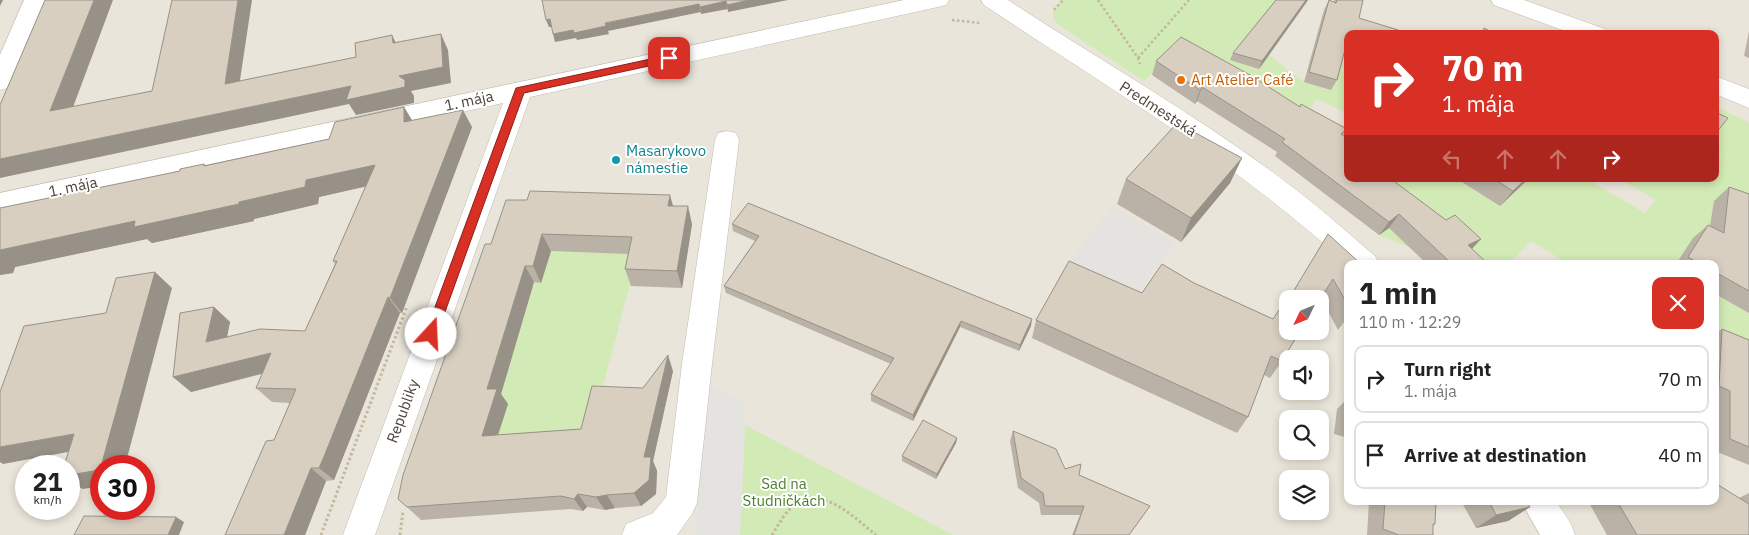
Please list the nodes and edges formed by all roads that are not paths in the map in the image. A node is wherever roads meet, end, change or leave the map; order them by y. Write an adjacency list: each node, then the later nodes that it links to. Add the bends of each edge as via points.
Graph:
1 (35, 0): 6 (street)
2 (938, 0): 8 (street, 1. mája)
3 (992, 0): 12 (street, Predmestská, via 1238,159 1279,188)
4 (1502, 0): 5 (street)
5 (1586, 30)
6 (0, 82)
7 (1719, 86): 9 (street)
8 (520, 90): 11 (street, 1. mája); 14 (street, Republiky)
9 (1749, 99)
10 (727, 140): 15 (street, via 681,503 664,525)
11 (0, 202)
12 (1361, 260)
13 (1540, 505): 16 (street)
14 (359, 535)
15 (638, 535)
16 (1559, 535)

